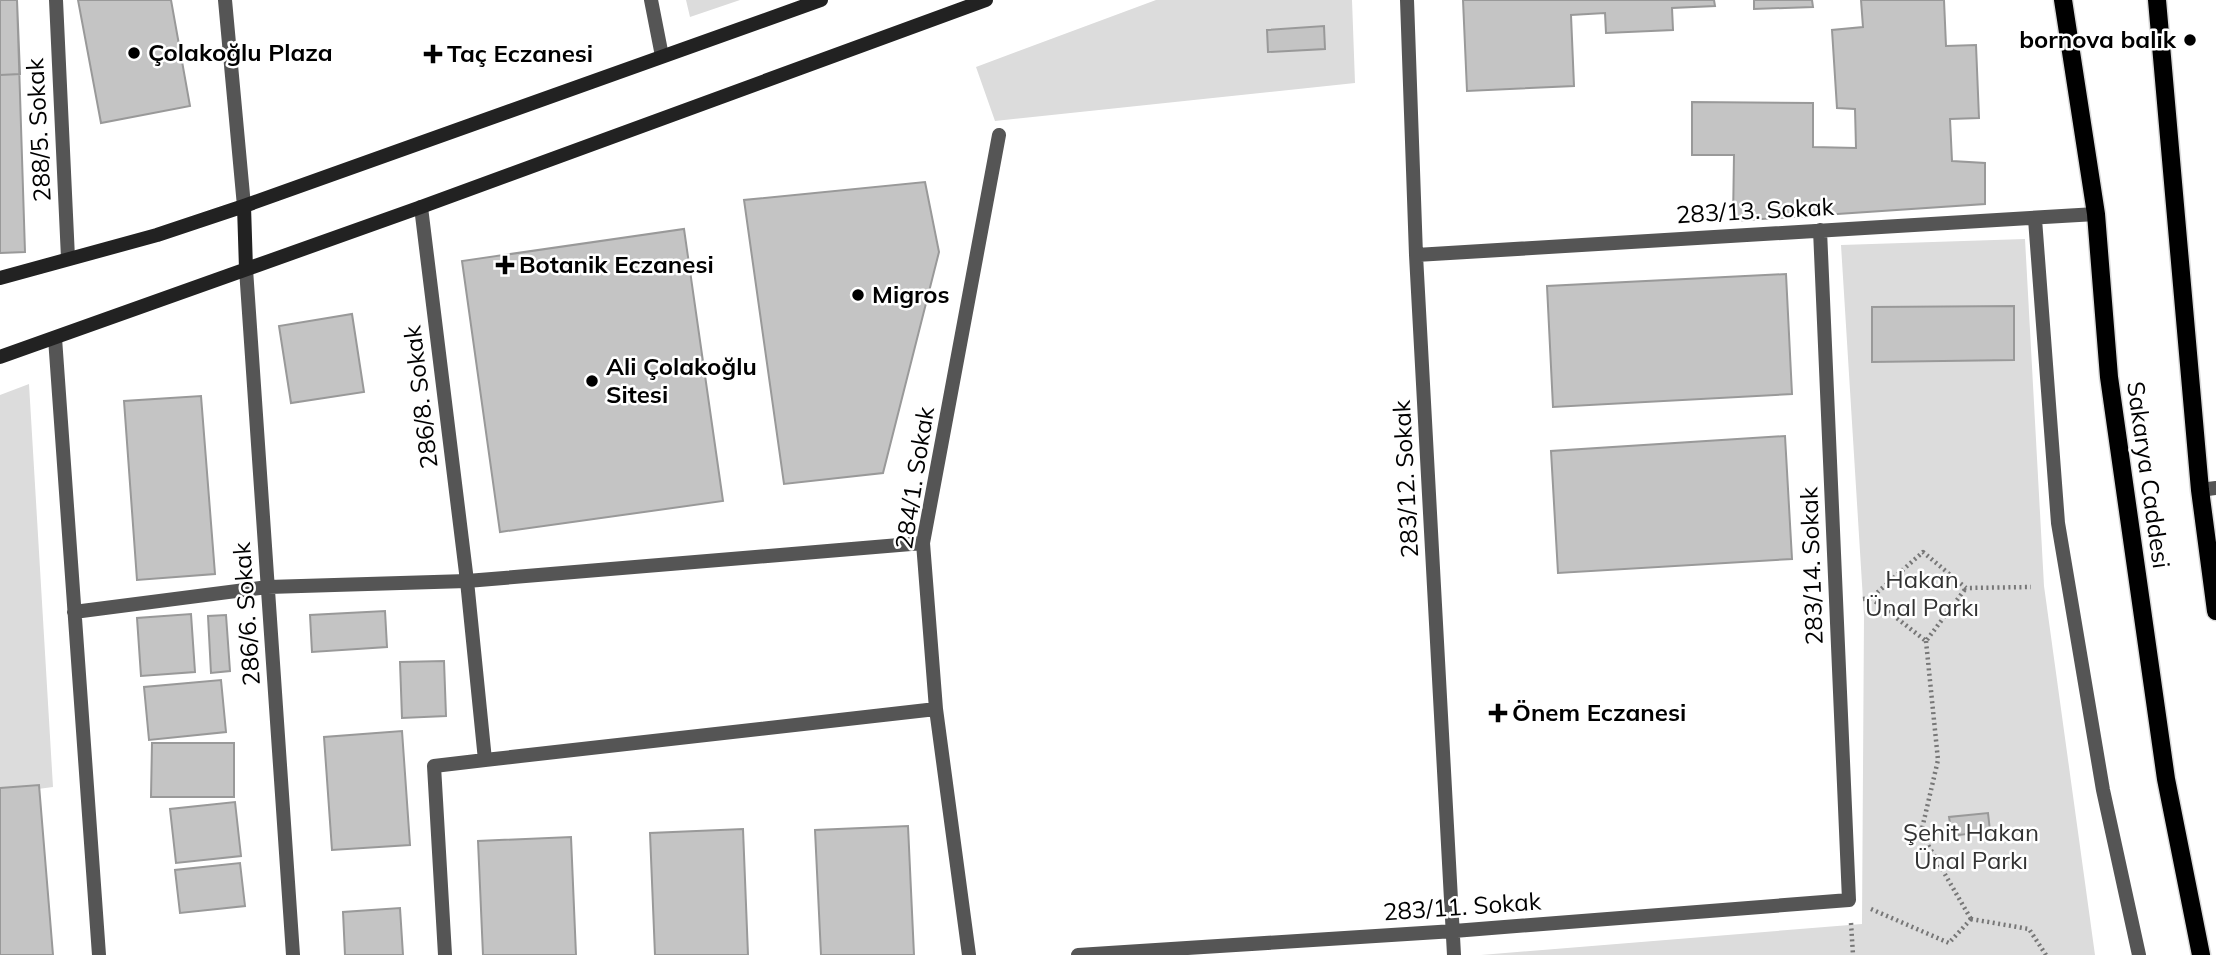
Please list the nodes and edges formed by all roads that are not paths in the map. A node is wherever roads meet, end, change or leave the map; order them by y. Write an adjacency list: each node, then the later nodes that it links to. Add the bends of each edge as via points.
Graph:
1 (56, 0): 17 (street, 288/5. Sokak)
2 (225, 0): 11 (street)
3 (651, 0): 9 (street)
4 (821, 0): 9 (main road)
5 (986, 0): 12 (main road)
6 (1407, 0): 16 (street, 283/12. Sokak)
7 (2063, 0): 13 (main road, Sakarya Caddesi)
8 (2157, 0): 22 (main road, Sakarya Caddesi)
9 (662, 56): 11 (main road)
10 (999, 135): 23 (street, 284/1. Sokak)
11 (244, 206): 17 (main road); 18 (main road)
12 (421, 207): 18 (main road); 24 (street, 286/8. Sokak)
13 (2096, 214): 14 (street, 283/13. Sokak); 39 (main road, Sakarya Caddesi, via 2109,377 2145,632 2166,779)
14 (2035, 219): 15 (street, 283/13. Sokak); 38 (street, via 2058,523 2103,790)
15 (1820, 230): 16 (street, 283/13. Sokak); 30 (street, 283/14. Sokak)
16 (1416, 255): 31 (street, 283/12. Sokak)
17 (68, 258): 19 (main road)
18 (246, 269): 20 (main road); 25 (street, 286/6. Sokak)
19 (0, 278)
20 (55, 338): 21 (main road); 27 (street)
21 (0, 357)
22 (2208, 489): 26 (main road, Sakarya Caddesi)
23 (923, 543): 24 (street); 28 (street, 284/1. Sokak)
24 (467, 581): 25 (street); 29 (street, 286/8. Sokak)
25 (268, 587): 27 (street); 33 (street, 286/6. Sokak)
26 (2216, 611)
27 (74, 612): 32 (street)
28 (936, 709): 29 (street); 35 (street, 284/1. Sokak)
29 (485, 760): 34 (street, via 433,766)
30 (1849, 900): 31 (street, 283/11. Sokak)
31 (1454, 931): 36 (street, 283/11. Sokak); 37 (street, 283/12. Sokak)
32 (99, 955)
33 (293, 955)
34 (445, 955)
35 (969, 955)
36 (1078, 955)
37 (1454, 955)
38 (2139, 955)
39 (2201, 955)

